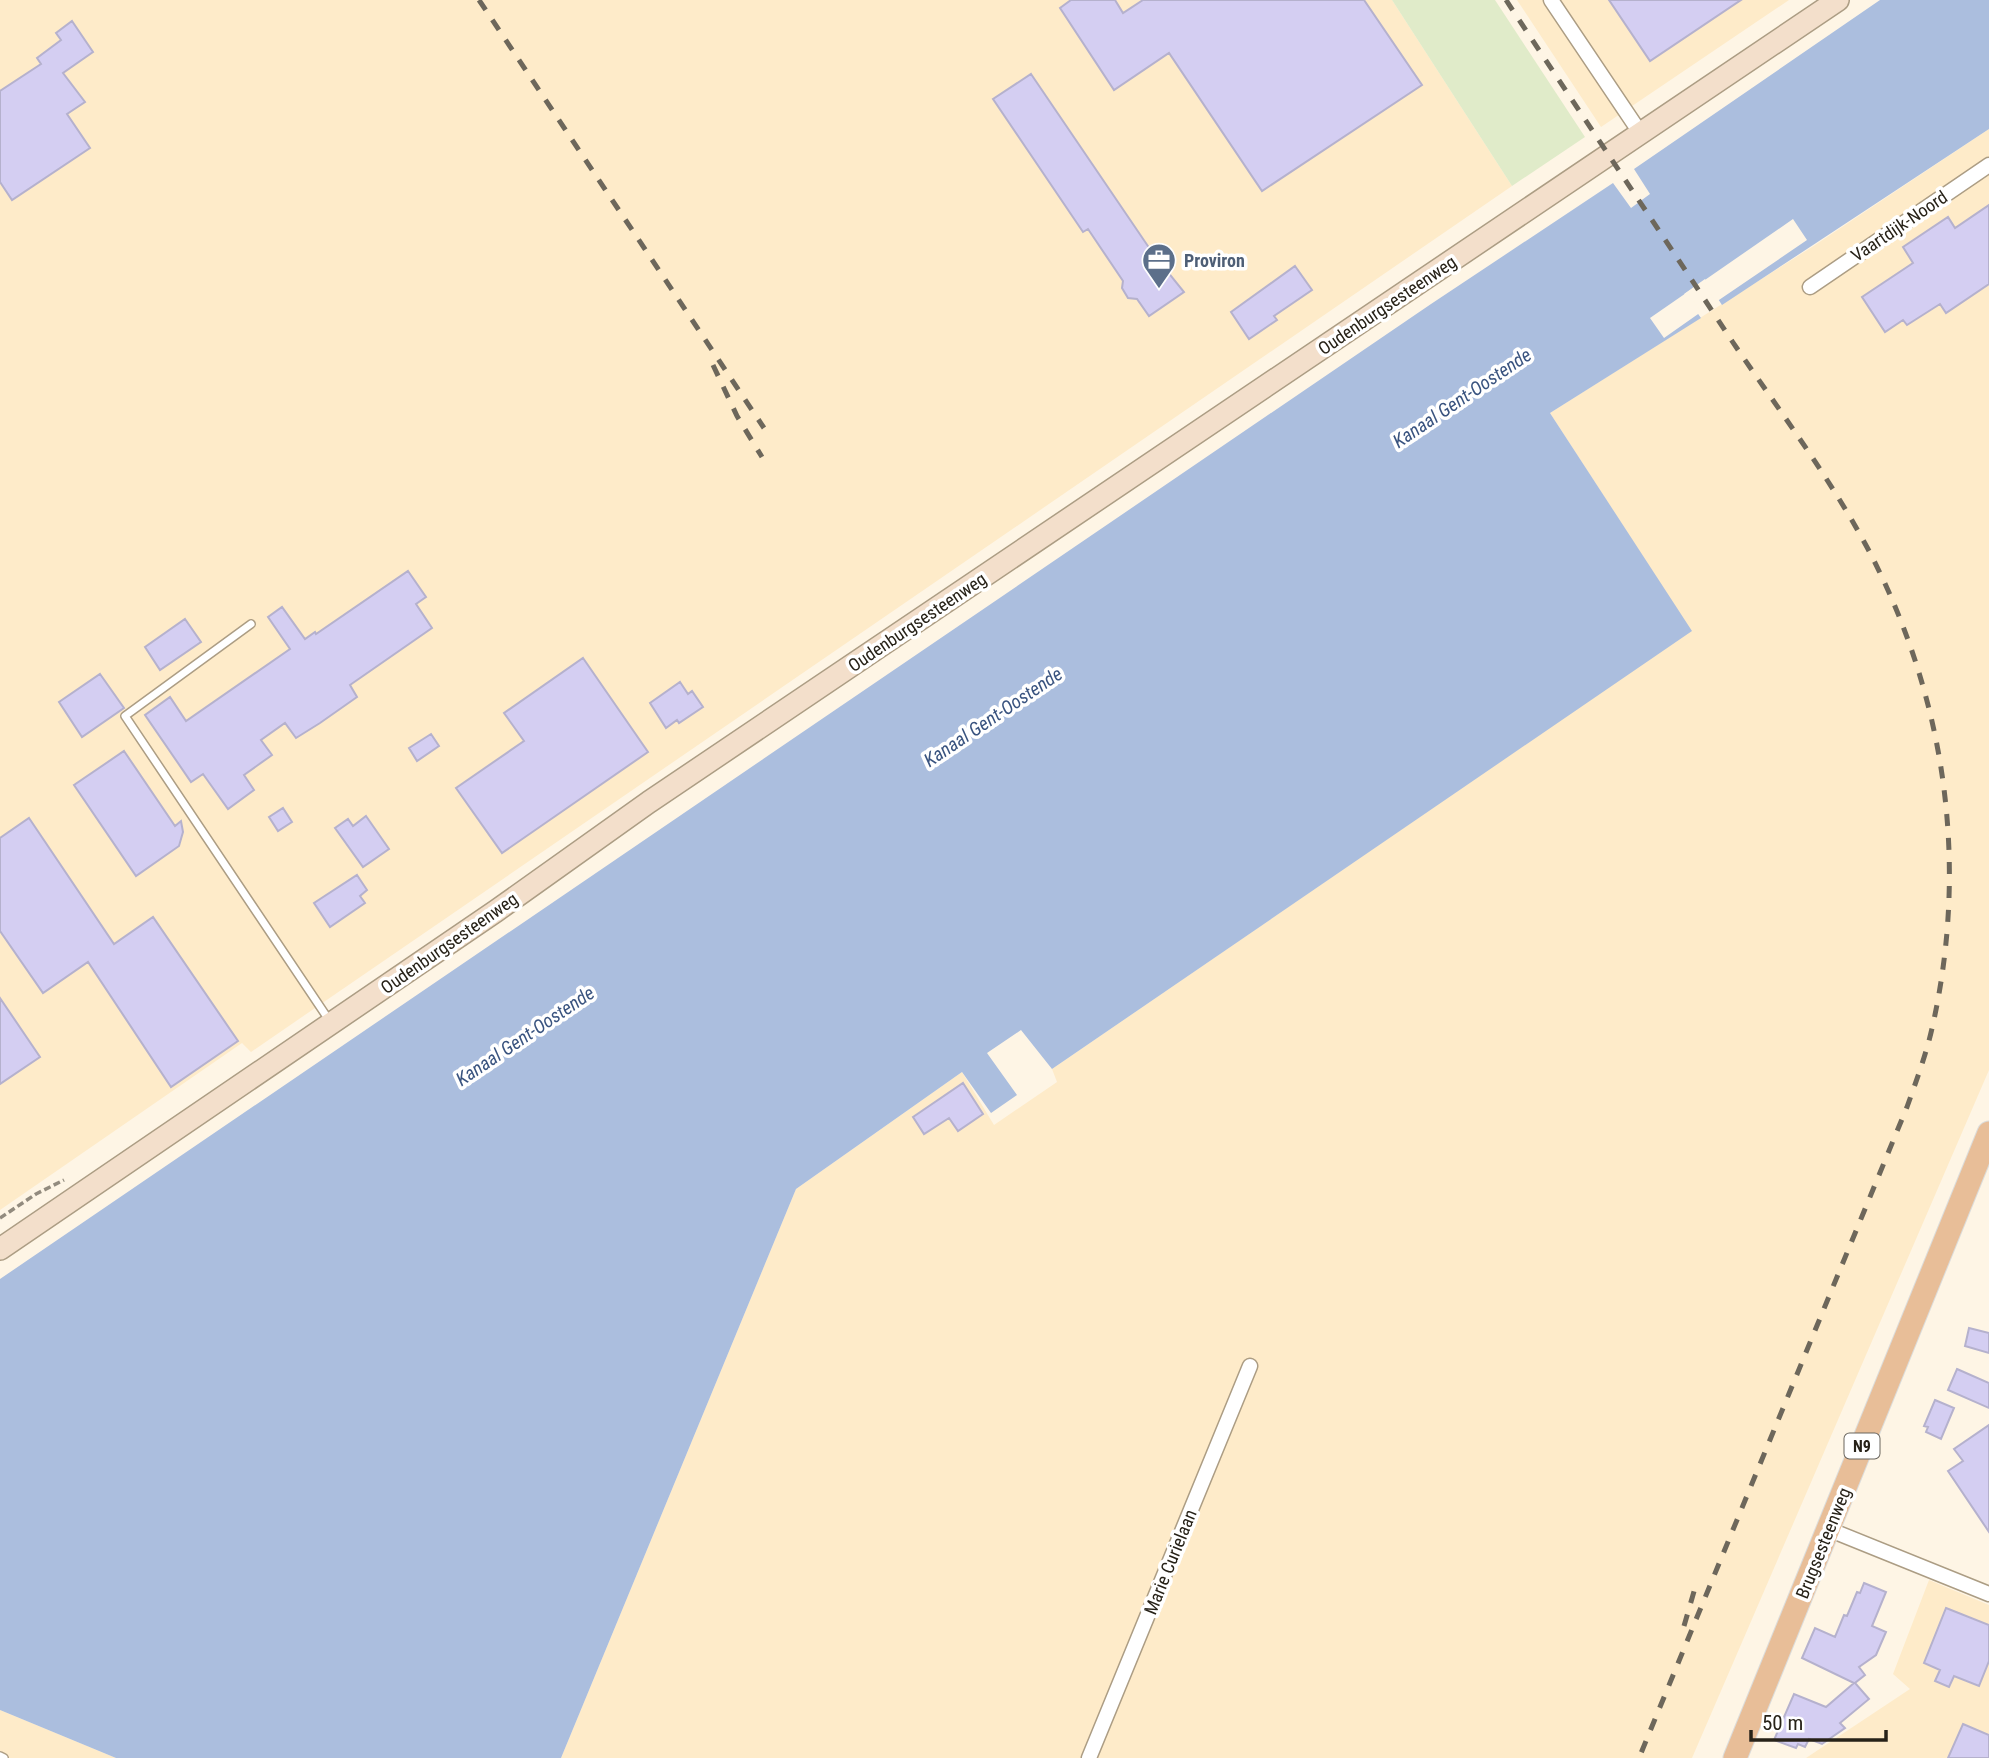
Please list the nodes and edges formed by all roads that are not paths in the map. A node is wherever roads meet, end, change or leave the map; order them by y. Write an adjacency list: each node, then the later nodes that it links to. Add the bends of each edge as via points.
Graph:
1 (1551, 0): 3 (street)
2 (1838, 0): 3 (street, Oudenburgsesteenweg)
3 (1640, 134): 7 (street, Oudenburgsesteenweg, via 649,802)
4 (1989, 165): 5 (street, Vaartdijk-Noord)
5 (1810, 287)
6 (251, 624): 7 (lane, via 125,716)
7 (331, 1024): 9 (street, Oudenburgsesteenweg)
8 (1989, 1133): 11 (main road, Brugsesteenweg / N9)
9 (0, 1249)
10 (1250, 1366): 13 (street, Marie Curielaan)
11 (1828, 1529): 12 (street); 14 (main road, Brugsesteenweg / N9)
12 (1989, 1594)
13 (1089, 1758)
14 (1735, 1758)

